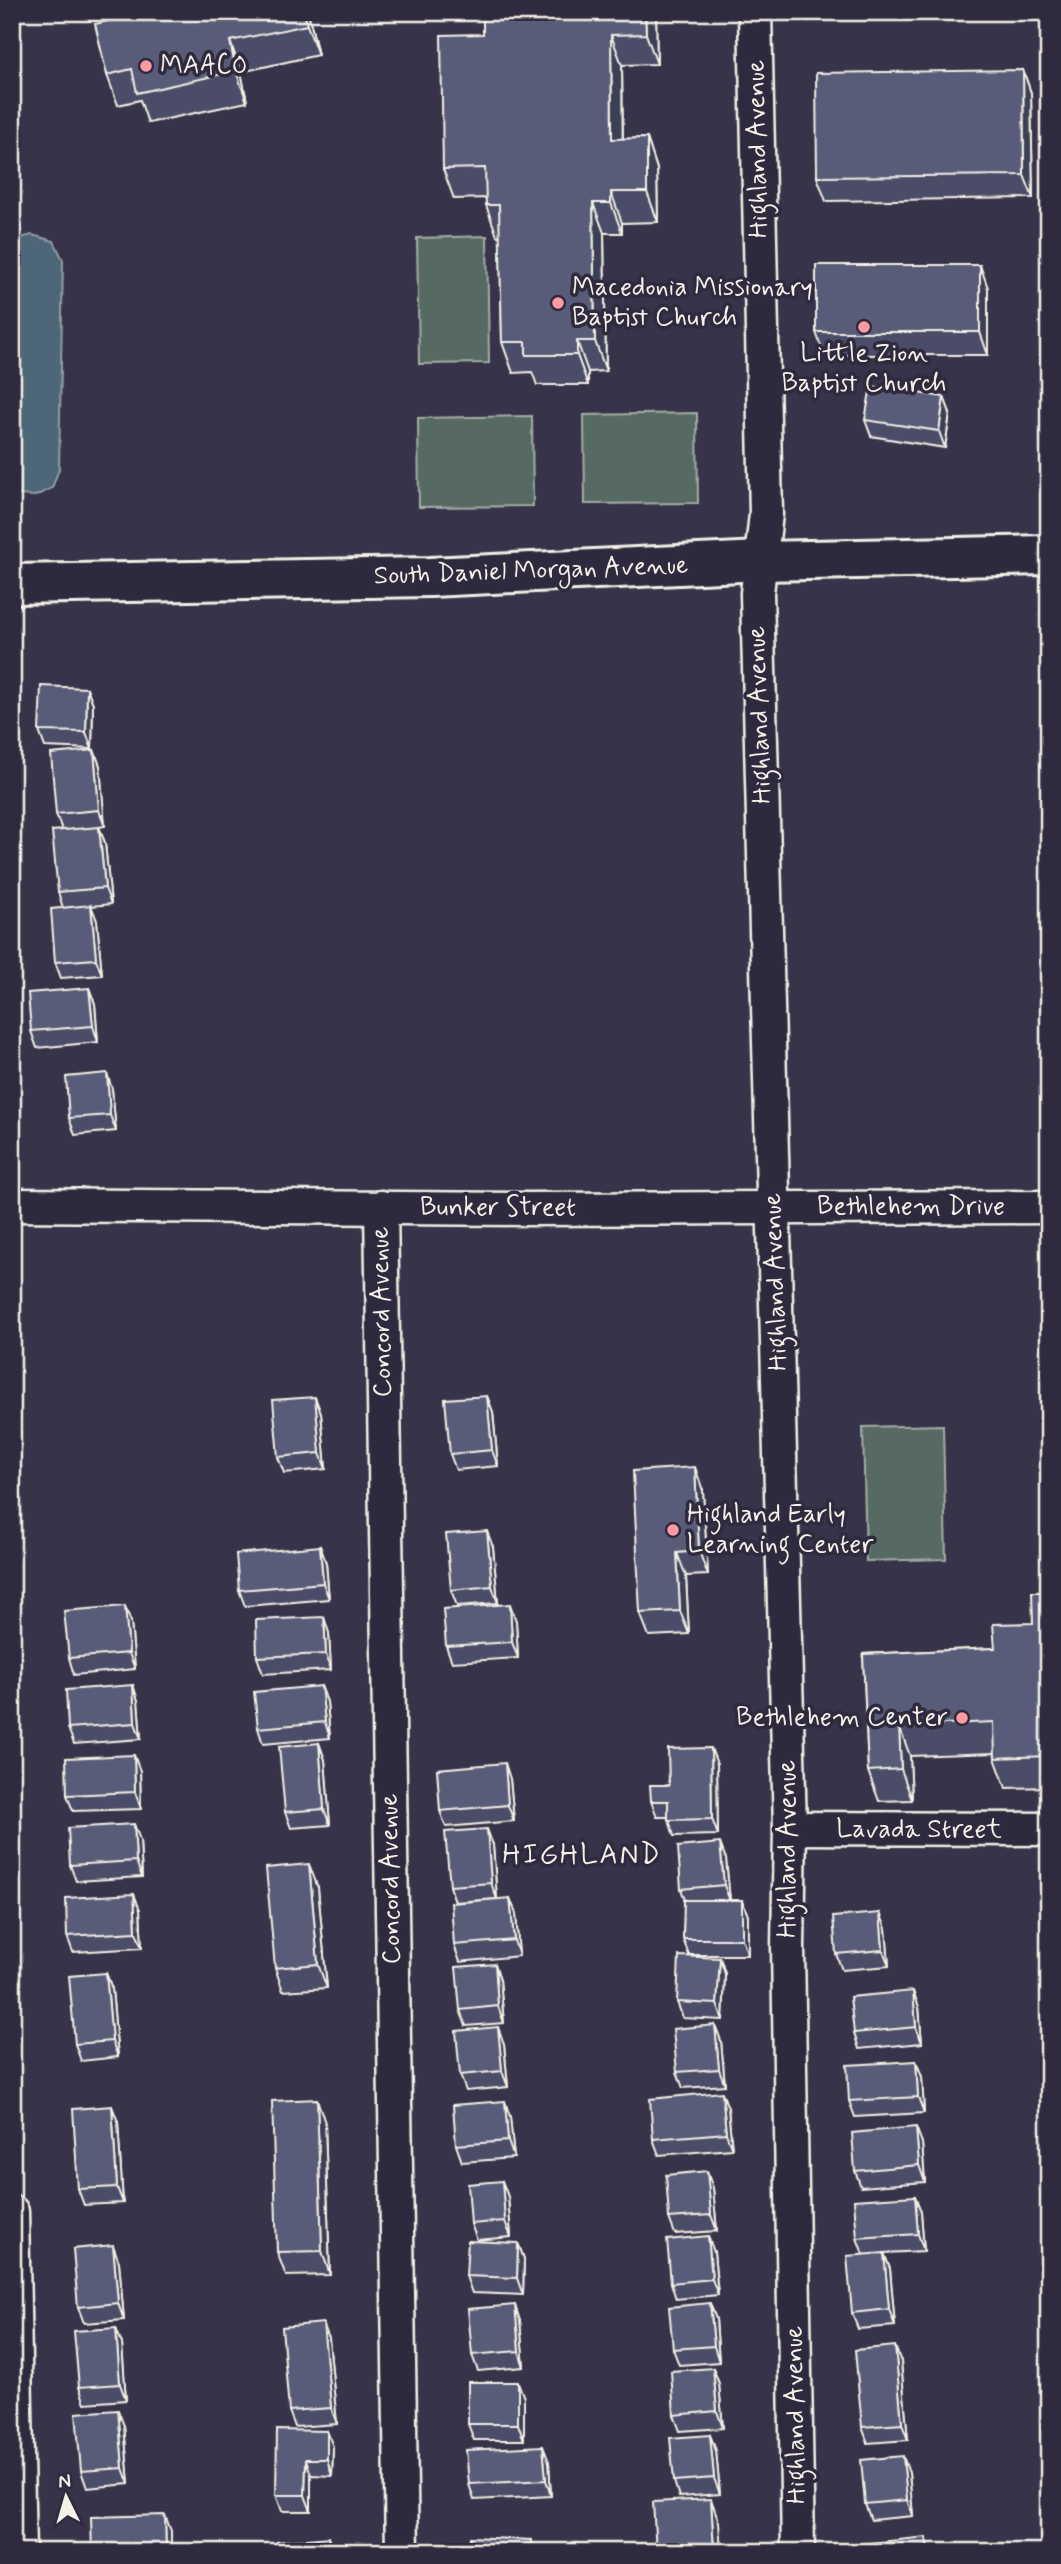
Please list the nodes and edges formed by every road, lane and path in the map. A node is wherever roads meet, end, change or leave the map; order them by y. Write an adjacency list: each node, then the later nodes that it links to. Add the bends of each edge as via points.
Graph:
1 (755, 12): 3 (street, Highland Avenue, via 766,514)
2 (1049, 555): 3 (main road, South Daniel Morgan Avenue)
3 (761, 561): 4 (main road, South Daniel Morgan Avenue, via 430,577); 8 (street, Highland Avenue, via 757,593)
4 (12, 583)
5 (12, 1205): 6 (street, Bunker Street)
6 (381, 1207): 8 (street, Bunker Street); 13 (street, Concord Avenue)
7 (1049, 1207): 8 (street, Bethlehem Drive)
8 (774, 1209): 9 (street, Highland Avenue)
9 (790, 1828): 10 (street, Lavada Street); 14 (street, Highland Avenue)
10 (1049, 1829)
11 (12, 2212): 12 (street)
12 (19, 2552)
13 (402, 2552)
14 (798, 2552)

